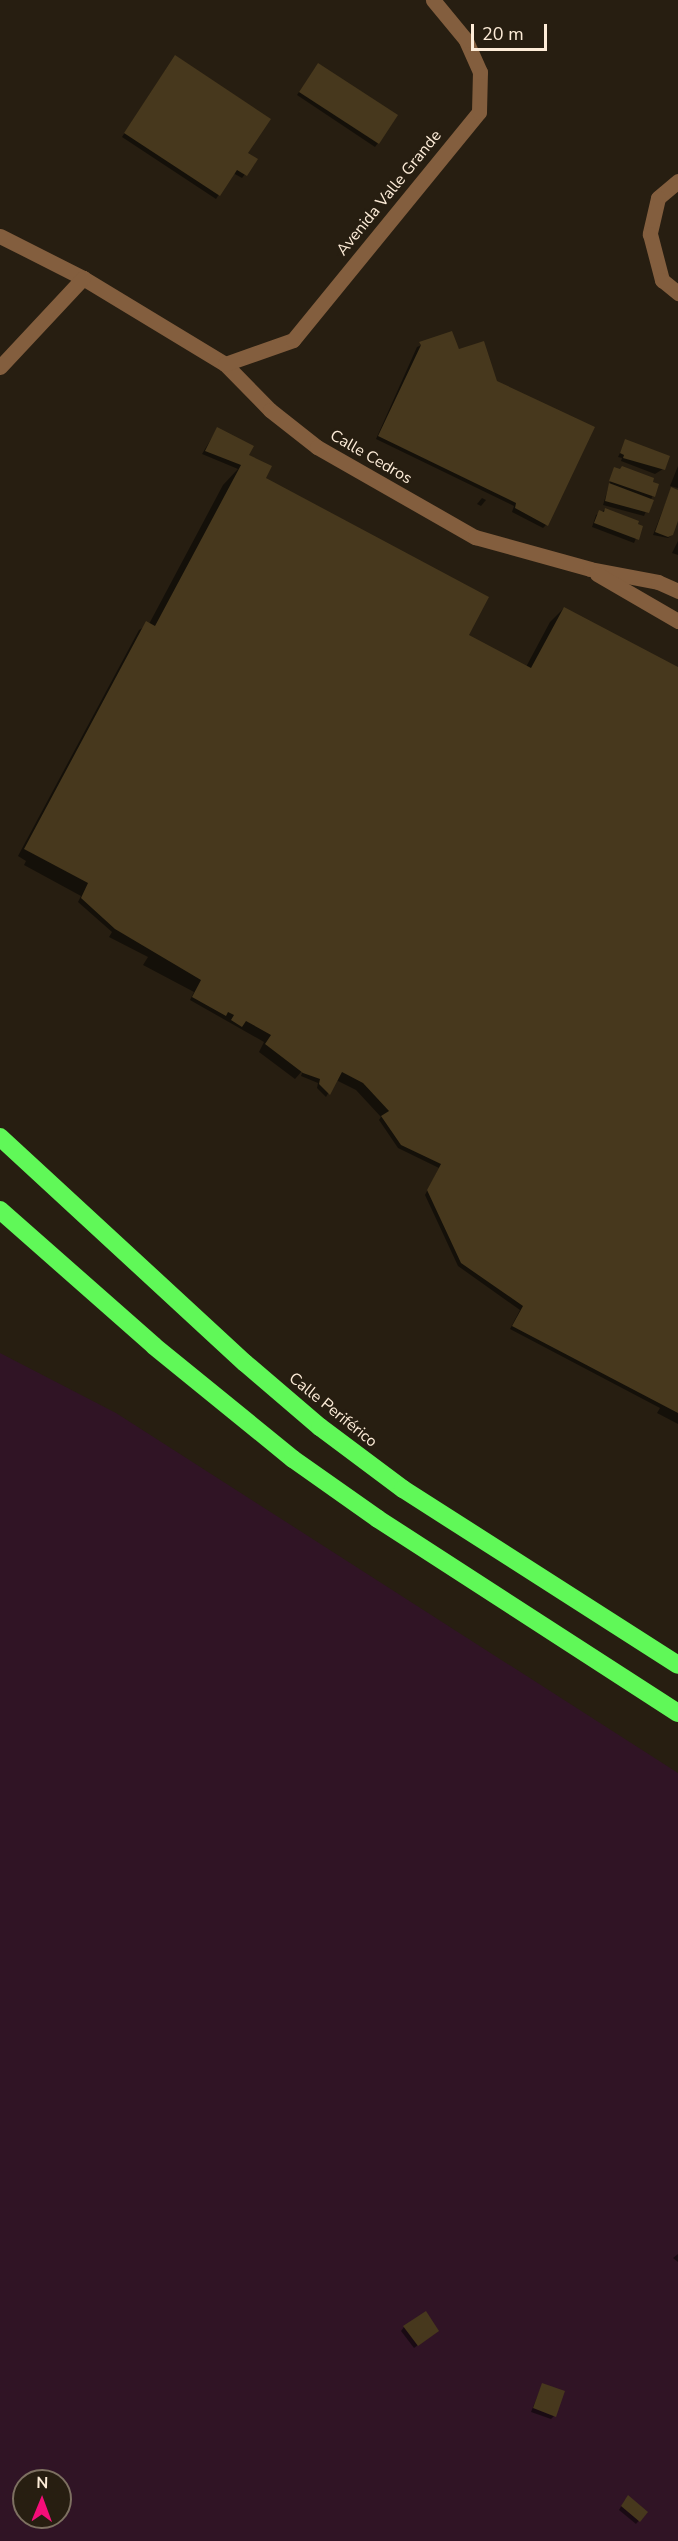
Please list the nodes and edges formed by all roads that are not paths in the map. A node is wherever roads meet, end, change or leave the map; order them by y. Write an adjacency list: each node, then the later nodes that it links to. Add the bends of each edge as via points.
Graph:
1 (433, 0): 6 (street, Avenida Valle Grande, via 465,40 480,72 479,112 293,340)
2 (678, 181): 5 (street, via 658,198 650,234 662,280)
3 (0, 236): 4 (street, Calle Cedros)
4 (83, 278): 6 (street, Calle Cedros); 7 (street)
5 (678, 293)
6 (225, 364): 8 (street, Calle Cedros, via 270,410 317,447 465,531)
7 (0, 367)
8 (590, 569): 9 (street, Calle Cedros, via 658,582); 10 (street)
9 (678, 591)
10 (678, 621)
11 (0, 1137): 13 (highway, Calle Periférico, via 320,1427 403,1489)
12 (0, 1210): 14 (highway, via 153,1346 293,1459 378,1520)
13 (678, 1665)
14 (678, 1713)

